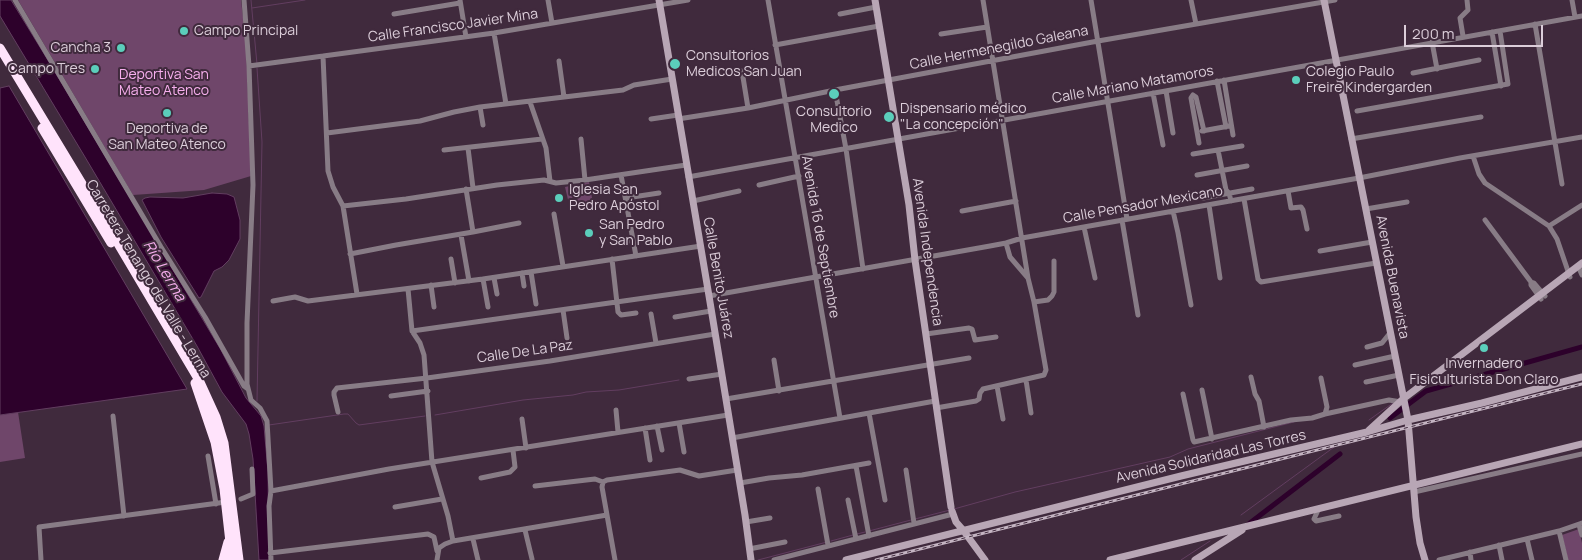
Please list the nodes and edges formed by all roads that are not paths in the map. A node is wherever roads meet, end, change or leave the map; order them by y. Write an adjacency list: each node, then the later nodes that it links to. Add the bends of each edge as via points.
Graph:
1 (15, 0): 206 (street)
2 (244, 0): 43 (street)
3 (548, 0): 20 (street)
4 (688, 0): 14 (street, Calle Francisco Javier Mina)
5 (768, 0): 33 (street, Avenida 16 de Septiembre)
6 (983, 0): 24 (street)
7 (1091, 0): 31 (street)
8 (1191, 0): 21 (street)
9 (1335, 0): 12 (street, Calle Hermenegildo Galeana)
10 (1467, 0): 29 (street, via 1468,10 1460,18)
11 (1572, 0): 19 (street)
12 (1324, 1): 21 (street, Calle Hermenegildo Galeana); 37 (main road, Avenida Buenavista)
13 (460, 2): 16 (street); 30 (street)
14 (659, 2): 20 (street, Calle Francisco Javier Mina); 47 (main road, Calle Benito Juárez)
15 (875, 4): 17 (street); 23 (main road, Avenida Independencia)
16 (394, 14)
17 (840, 14)
18 (1582, 16): 19 (street, Calle Mariano Matamoros)
19 (1575, 17): 22 (street, Calle Mariano Matamoros)
20 (552, 23): 26 (street, Calle Francisco Javier Mina)
21 (1196, 24): 31 (street, Calle Hermenegildo Galeana)
22 (1535, 24): 25 (street, Calle Mariano Matamoros); 83 (street)
23 (879, 26): 33 (street); 49 (main road, Avenida Independencia)
24 (987, 28): 28 (street); 41 (street)
25 (1500, 31): 27 (street, Calle Mariano Matamoros); 39 (street)
26 (494, 32): 30 (street, Calle Francisco Javier Mina); 61 (street)
27 (1492, 32): 29 (street, Calle Mariano Matamoros); 42 (street)
28 (941, 34)
29 (1463, 36): 32 (street, Calle Mariano Matamoros)
30 (466, 37): 35 (street, Calle Francisco Javier Mina)
31 (1098, 41): 41 (street, Calle Hermenegildo Galeana); 59 (street)
32 (1432, 42): 37 (street, Calle Mariano Matamoros); 44 (street)
33 (775, 45): 58 (street, Avenida 16 de Septiembre)
34 (0, 48): 293 (highway, via 200,382 224,443)
35 (323, 56): 43 (street, Calle Francisco Javier Mina); 74 (street)
36 (0, 60): 275 (highway, Carretera Tenango del Valle - Lerma, via 195,384 215,442)
37 (1335, 60): 48 (street, Calle Mariano Matamoros); 81 (main road, Avenida Buenavista)
38 (1480, 60): 44 (street)
39 (1505, 60): 42 (street); 51 (street, via 1509,83)
40 (559, 61): 57 (street)
41 (992, 62): 49 (street, Calle Hermenegildo Galeana); 69 (street)
42 (1497, 62): 51 (street)
43 (252, 65): 206 (street)
44 (1436, 68): 46 (street)
45 (742, 72): 63 (street)
46 (1413, 73)
47 (672, 79): 57 (street, via 632,85 623,90); 66 (main road, Calle Benito Juárez)
48 (1224, 80): 50 (street, Calle Mariano Matamoros); 54 (street)
49 (889, 81): 52 (street, Calle Hermenegildo Galeana); 80 (main road, Avenida Independencia)
50 (1217, 81): 53 (street, Calle Mariano Matamoros); 55 (street)
51 (1501, 86): 65 (street)
52 (836, 90): 58 (street, Calle Hermenegildo Galeana); 88 (street)
53 (1166, 91): 56 (street, Calle Mariano Matamoros); 75 (street)
54 (1226, 91): 55 (street); 64 (street)
55 (1219, 92): 64 (street)
56 (1153, 93): 59 (street, Calle Mariano Matamoros); 85 (street)
57 (564, 97): 60 (street)
58 (785, 101): 63 (street, Calle Hermenegildo Galeana); 92 (street, Avenida 16 de Septiembre)
59 (1107, 101): 69 (street, Calle Mariano Matamoros); 126 (street)
60 (530, 102): 61 (street); 78 (street)
61 (506, 104): 62 (street)
62 (480, 108): 70 (street); 74 (street, via 420,121)
63 (748, 108): 66 (street, Calle Hermenegildo Galeana)
64 (1225, 108): 71 (street)
65 (1357, 111)
66 (678, 117): 68 (street, Calle Hermenegildo Galeana); 93 (main road, Calle Benito Juárez)
67 (1481, 117): 81 (street)
68 (651, 119)
69 (1002, 121): 80 (street, Calle Mariano Matamoros); 116 (street)
70 (483, 125)
71 (1229, 126): 72 (street); 76 (street)
72 (1204, 131): 73 (street); 73 (street, via 1197,114)
73 (1197, 132): 84 (street)
74 (326, 133): 121 (street, via 328,171)
75 (1174, 133)
76 (1233, 136)
77 (1582, 137): 83 (street, Calle Pensador Mexicano)
78 (542, 139): 87 (street); 102 (street)
79 (582, 139): 101 (street)
80 (899, 139): 88 (street, Calle Mariano Matamoros); 145 (main road, Avenida Independencia)
81 (1351, 139): 100 (main road, Avenida Buenavista)
82 (446, 142): 87 (street, via 446,150)
83 (1554, 142): 91 (street, Calle Pensador Mexicano); 103 (street)
84 (1199, 143)
85 (1163, 145)
86 (1242, 146): 89 (street)
87 (468, 148): 105 (street)
88 (846, 149): 92 (street, Calle Mariano Matamoros); 150 (street)
89 (1218, 150): 90 (street); 95 (street)
90 (1193, 154)
91 (1473, 156): 100 (street, Calle Pensador Mexicano); 129 (street, via 1478,174 1485,183)
92 (795, 158): 97 (street, Calle Mariano Matamoros); 98 (street, Avenida 16 de Septiembre)
93 (686, 165): 96 (street); 97 (main road, Calle Benito Juárez)
94 (1247, 166): 95 (street)
95 (1222, 171): 99 (street); 110 (street)
96 (621, 174): 101 (street); 112 (street)
97 (688, 176): 115 (main road, Calle Benito Juárez)
98 (799, 176): 104 (street); 155 (street, Avenida 16 de Septiembre)
99 (1197, 176)
100 (1359, 178): 109 (street, Calle Pensador Mexicano); 122 (main road, Avenida Buenavista)
101 (585, 180): 102 (street)
102 (550, 181): 105 (street)
103 (1562, 184)
104 (759, 185)
105 (473, 188): 106 (street)
106 (466, 189): 121 (street); 132 (street)
107 (1252, 189): 110 (street)
108 (739, 191): 115 (street)
109 (1288, 191): 114 (street, Calle Pensador Mexicano); 131 (street, via 1291,208 1301,207 1303,210)
110 (1226, 192): 113 (street); 117 (street)
111 (659, 193): 112 (street)
112 (626, 198): 135 (street)
113 (1202, 198)
114 (1244, 198): 117 (street, Calle Pensador Mexicano); 147 (street, via 1261,282)
115 (692, 201): 139 (main road, Calle Benito Juárez)
116 (1016, 201): 123 (street); 134 (street)
117 (1228, 201): 119 (street, Calle Pensador Mexicano)
118 (1407, 202): 122 (street)
119 (1209, 205): 124 (street, Calle Pensador Mexicano); 158 (street)
120 (1582, 205): 129 (street)
121 (343, 206): 141 (street)
122 (1366, 209): 136 (main road, Avenida Buenavista)
123 (962, 211)
124 (1173, 211): 126 (street, Calle Pensador Mexicano); 173 (street)
125 (554, 214): 148 (street)
126 (1124, 220): 130 (street, Calle Pensador Mexicano); 180 (street)
127 (1485, 220): 168 (street)
128 (519, 223): 132 (street)
129 (1548, 226): 153 (street, via 1557,239)
130 (1084, 227): 134 (street, Calle Pensador Mexicano); 157 (street)
131 (1307, 229)
132 (473, 232): 133 (street)
133 (461, 234): 141 (street); 160 (street)
134 (1022, 238): 138 (street, Calle Pensador Mexicano); 156 (street)
135 (633, 240): 137 (street); 142 (street)
136 (1372, 242): 140 (street); 147 (main road, Avenida Buenavista)
137 (619, 243)
138 (1006, 243): 145 (street, Calle Pensador Mexicano); 156 (street, via 1010,257)
139 (701, 246): 142 (street); 165 (main road, Calle Benito Juárez)
140 (1320, 251)
141 (350, 254): 166 (street)
142 (636, 256): 144 (street)
143 (451, 259): 161 (street)
144 (612, 259): 148 (street); 170 (street)
145 (915, 260): 150 (street, Calle Pensador Mexicano); 185 (main road, Avenida Independencia)
146 (1054, 261): 171 (street, via 1054,292 1048,300)
147 (1376, 263): 183 (main road, Avenida Buenavista)
148 (563, 266): 151 (street)
149 (1581, 268): 153 (main road)
150 (863, 269): 155 (street, Calle Pensador Mexicano)
151 (531, 272): 152 (street); 172 (street)
152 (522, 274): 154 (street); 163 (street)
153 (1569, 275): 168 (main road)
154 (494, 278): 159 (street); 167 (street)
155 (817, 278): 165 (street, Calle Pensador Mexicano); 202 (street, Avenida 16 de Septiembre)
156 (1028, 278): 171 (street)
157 (1095, 278)
158 (1220, 278)
159 (483, 279): 160 (street); 175 (street)
160 (469, 281): 161 (street)
161 (455, 283): 162 (street)
162 (430, 285): 164 (street); 174 (street)
163 (524, 286)
164 (408, 288): 166 (street); 182 (street)
165 (708, 293): 170 (street, Calle Pensador Mexicano); 177 (main road, Calle Benito Juárez)
166 (357, 294): 169 (street, via 308,301 294,297)
167 (497, 294)
168 (1542, 296): 213 (main road)
169 (273, 301)
170 (616, 302): 176 (street, Calle Pensador Mexicano); 178 (street, via 619,314)
171 (1034, 302): 203 (street, via 1046,370 1044,375)
172 (536, 304)
173 (1191, 305)
174 (434, 307)
175 (488, 307)
176 (563, 310): 182 (street, Calle Pensador Mexicano); 187 (street)
177 (711, 311): 181 (street); 184 (main road, Calle Benito Juárez)
178 (636, 313)
179 (651, 314): 188 (street)
180 (1138, 315)
181 (675, 316)
182 (412, 331): 199 (street, via 423,350)
183 (1390, 333): 189 (street, via 1382,343); 190 (main road, Avenida Buenavista)
184 (715, 334): 188 (street, Calle De La Paz); 195 (main road, Calle Benito Juárez)
185 (926, 334): 186 (street, via 969,328 975,340); 193 (main road, Avenida Independencia)
186 (996, 337)
187 (567, 338)
188 (656, 343): 199 (street, Calle De La Paz)
189 (1367, 347)
190 (1395, 356): 194 (street); 196 (main road, Avenida Buenavista)
191 (969, 358): 193 (street)
192 (774, 360): 207 (street)
193 (930, 365): 202 (street); 214 (main road, Avenida Independencia)
194 (1355, 365)
195 (722, 374): 201 (street); 212 (main road, Calle Benito Juárez)
196 (1399, 375): 204 (street); 213 (main road, Avenida Buenavista)
197 (1251, 377): 228 (street)
198 (1582, 377): 225 (main road, Avenida Solidaridad Las Torres)
199 (427, 378): 209 (street); 216 (street, Calle De La Paz, via 337,388 334,395)
200 (1321, 378): 219 (street, via 1327,407)
201 (689, 379)
202 (835, 380): 207 (street); 222 (street, Avenida 16 de Septiembre)
203 (1026, 380): 205 (street); 218 (street)
204 (1366, 382)
205 (997, 386): 214 (street, via 983,389 977,400); 224 (street)
206 (248, 389): 254 (street, via 267,421)
207 (779, 390): 212 (street)
208 (1202, 390): 233 (street)
209 (428, 391): 211 (street); 242 (street)
210 (1184, 394): 233 (street, via 1193,441)
211 (391, 396)
212 (726, 400): 220 (main road, Calle Benito Juárez)
213 (1404, 403): 219 (street, via 1389,400); 225 (main road, Avenida Buenavista); 231 (main road)
214 (936, 405): 217 (street); 263 (main road, Avenida Independencia)
215 (616, 410): 230 (street)
216 (338, 412)
217 (869, 413): 222 (street); 258 (street)
218 (1031, 413)
219 (1325, 414): 228 (street)
220 (728, 415): 226 (street); 232 (main road, Calle Benito Juárez)
221 (113, 416): 265 (street)
222 (840, 418): 232 (street)
223 (522, 419): 235 (street)
224 (1004, 419)
225 (1408, 420): 231 (main road, Avenida Solidaridad Las Torres); 252 (main road, Avenida Buenavista)
226 (679, 423): 227 (street); 238 (street)
227 (657, 426): 229 (street); 237 (street)
228 (1264, 427): 233 (street)
229 (645, 428): 230 (street); 241 (street)
230 (618, 432): 235 (street)
231 (1367, 432): 273 (main road, Avenida Solidaridad Las Torres)
232 (732, 438): 246 (main road, Calle Benito Juárez)
233 (1212, 438)
234 (1582, 444): 252 (main road)
235 (526, 448): 236 (street)
236 (513, 450): 242 (street); 248 (street, via 515,466 510,472)
237 (662, 450)
238 (684, 452)
239 (1582, 454): 252 (street)
240 (208, 456): 260 (street)
241 (650, 460)
242 (432, 462): 254 (street); 256 (street)
243 (869, 463): 244 (street)
244 (856, 466): 250 (street); 276 (street)
245 (252, 469): 255 (street, via 253,494)
246 (737, 470): 249 (street, via 699,476 680,470); 250 (main road, Calle Benito Juárez)
247 (906, 470): 268 (street)
248 (481, 478)
249 (602, 482): 251 (street, via 595,479); 264 (street)
250 (740, 483): 269 (main road, Calle Benito Juárez)
251 (535, 486)
252 (1414, 488): 262 (main road); 304 (main road, Avenida Buenavista, via 1420,544)
253 (818, 489): 283 (street)
254 (271, 491): 288 (street)
255 (242, 499)
256 (442, 499): 261 (street); 281 (street)
257 (848, 500): 278 (street)
258 (884, 500)
259 (226, 502): 260 (street)
260 (216, 504): 265 (street)
261 (395, 508)
262 (1319, 508): 266 (street, via 1315,521); 271 (main road)
263 (952, 511): 268 (street); 273 (main road, Avenida Independencia)
264 (607, 515): 272 (street); 297 (street)
265 (124, 516): 290 (street, via 39,527)
266 (1339, 516)
267 (770, 518): 269 (street)
268 (914, 520): 276 (street)
269 (746, 522): 285 (main road, Calle Benito Juárez)
270 (1581, 524): 274 (street); 277 (street)
271 (1248, 526): 302 (main road); 303 (main road)
272 (525, 530): 279 (street); 289 (street)
273 (963, 530): 300 (main road, Avenida Solidaridad Las Torres); 301 (main road, Avenida Independencia)
274 (1559, 531): 280 (street); 309 (street)
275 (230, 532): 291 (highway); 292 (highway, Carretera Tenango del Valle - Lerma)
276 (868, 533): 278 (street)
277 (1582, 535)
278 (855, 536): 283 (street)
279 (473, 539): 281 (street); 296 (street)
280 (1527, 539): 284 (street); 308 (street)
281 (453, 542): 286 (street, via 441,546)
282 (785, 542): 285 (street)
283 (828, 544): 299 (street)
284 (1499, 545): 287 (street); 307 (street)
285 (749, 549): 298 (main road, Calle Benito Juárez)
286 (437, 552): 288 (street, via 434,538 428,534); 295 (street)
287 (1470, 552): 305 (street); 306 (street)
288 (270, 553): 294 (street)
289 (532, 559)
290 (41, 560)
291 (223, 560)
292 (232, 560)
293 (239, 560)
294 (271, 560)
295 (437, 560)
296 (478, 560)
297 (615, 560)
298 (751, 560)
299 (774, 560)
300 (846, 560)
301 (985, 560)
302 (1110, 560)
303 (1195, 560)
304 (1425, 560)
305 (1439, 560)
306 (1471, 560)
307 (1502, 560)
308 (1532, 560)
309 (1566, 560)

